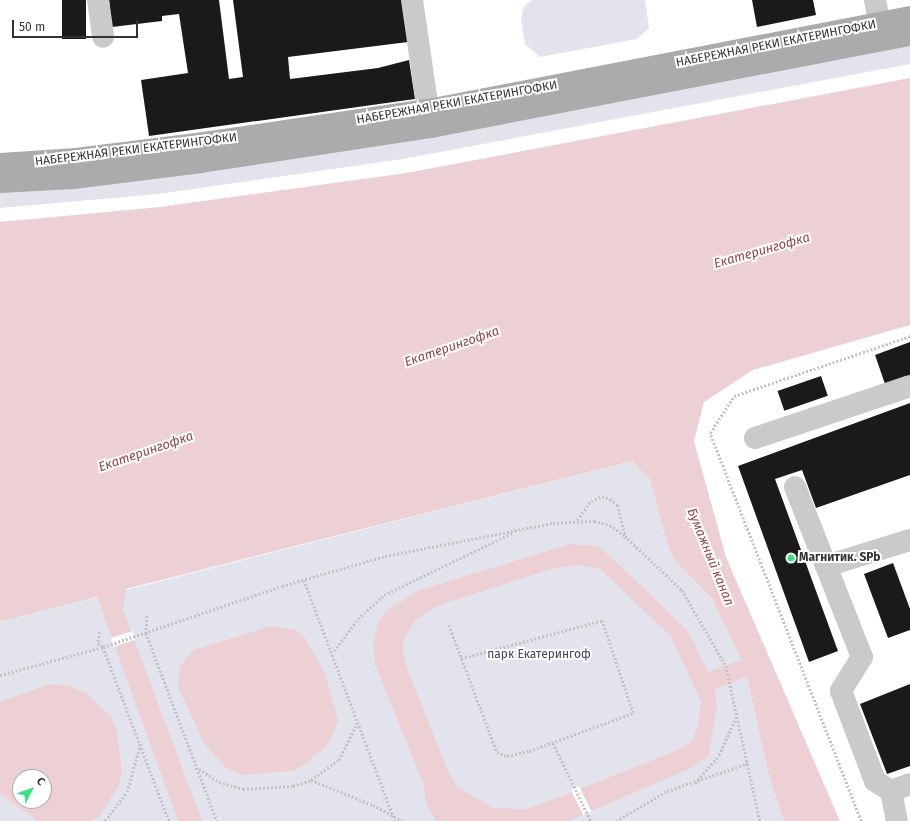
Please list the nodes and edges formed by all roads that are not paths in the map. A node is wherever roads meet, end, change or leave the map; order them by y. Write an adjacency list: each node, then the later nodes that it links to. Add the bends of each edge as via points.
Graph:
1 (98, 0): 7 (lane)
2 (412, 0): 8 (lane)
3 (875, 0): 5 (lane)
4 (910, 17): 5 (main road, НАБЕРЕЖНАЯ РЕКИ ЕКАТЕРИНГОФКИ)
5 (880, 25): 8 (main road, НАБЕРЕЖНАЯ РЕКИ ЕКАТЕРИНГОФКИ)
6 (910, 35): 10 (main road, НАБЕРЕЖНАЯ РЕКИ ЕКАТЕРИНГОФКИ, via 431,127 201,162 73,178)
7 (103, 37)
8 (428, 110): 9 (main road, НАБЕРЕЖНАЯ РЕКИ ЕКАТЕРИНГОФКИ, via 190,145)
9 (0, 164)
10 (0, 182)
11 (910, 386): 12 (lane)
12 (755, 438)
13 (795, 487): 15 (lane)
14 (910, 540): 15 (lane)
15 (826, 566): 16 (lane, via 862,657 841,691 875,781)
16 (901, 788): 17 (lane)
17 (897, 821)

